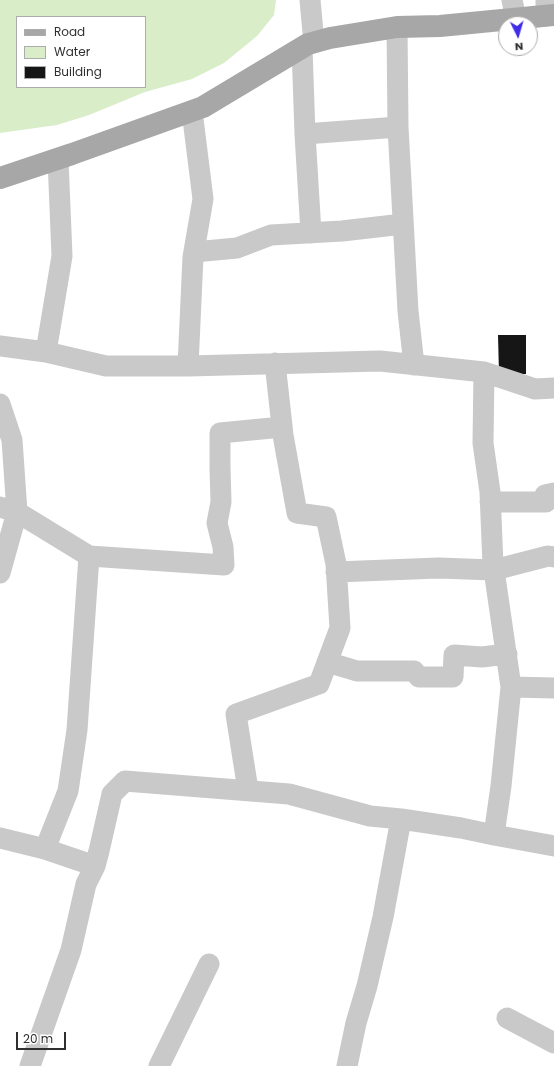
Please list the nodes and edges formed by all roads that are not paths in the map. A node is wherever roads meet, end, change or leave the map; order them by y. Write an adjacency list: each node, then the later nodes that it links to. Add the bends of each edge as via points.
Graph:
1 (310, 0): 5 (street)
2 (514, 9): 3 (main road); 4 (main road, via 440,26)
3 (549, 10)
4 (397, 27): 5 (main road, via 330,38); 7 (street)
5 (308, 45): 6 (main road); 8 (street)
6 (192, 111): 9 (main road); 13 (street, via 203,199)
7 (398, 127): 8 (street); 11 (street)
8 (306, 134): 12 (street)
9 (58, 159): 10 (main road); 15 (street, via 62,256)
10 (0, 178)
11 (403, 224): 12 (street); 17 (street)
12 (311, 233): 13 (street, via 272,235 238,248)
13 (194, 252): 18 (street)
14 (0, 346): 15 (street)
15 (46, 352): 18 (street, via 106,366)
16 (275, 363): 17 (street, via 380,361); 18 (street); 22 (street)
17 (414, 365): 19 (street)
18 (188, 366)
19 (484, 372): 20 (street, via 535,389); 25 (street, via 483,443)
20 (554, 388)
21 (0, 404): 23 (street)
22 (282, 427): 27 (street, via 220,432 221,502 217,523 223,547 224,566); 30 (street, via 297,513 326,517)
23 (6, 438): 26 (street)
24 (554, 493): 25 (street, via 545,495 546,502)
25 (490, 502): 29 (street)
26 (9, 510): 27 (street); 31 (street)
27 (89, 556): 41 (street, via 77,730 68,791)
28 (554, 557): 29 (street, via 548,556)
29 (494, 570): 30 (street, via 438,568); 32 (street)
30 (336, 572): 33 (street, via 340,628)
31 (0, 573)
32 (507, 654): 33 (street, via 482,657 454,655 453,677 419,677 414,671 357,671); 34 (street)
33 (327, 662): 36 (street, via 319,684 236,714)
34 (511, 687): 35 (street); 38 (street)
35 (554, 688)
36 (248, 790): 37 (street, via 289,794 370,816); 42 (street, via 125,781 112,794)
37 (401, 819): 38 (street); 48 (street, via 383,917)
38 (494, 835): 40 (street)
39 (0, 838): 41 (street)
40 (554, 846)
41 (45, 849): 42 (street)
42 (95, 866): 46 (street, via 86,884 71,950)
43 (209, 964): 47 (street)
44 (507, 1018): 45 (street)
45 (554, 1043)
46 (30, 1066)
47 (159, 1066)
48 (347, 1066)

